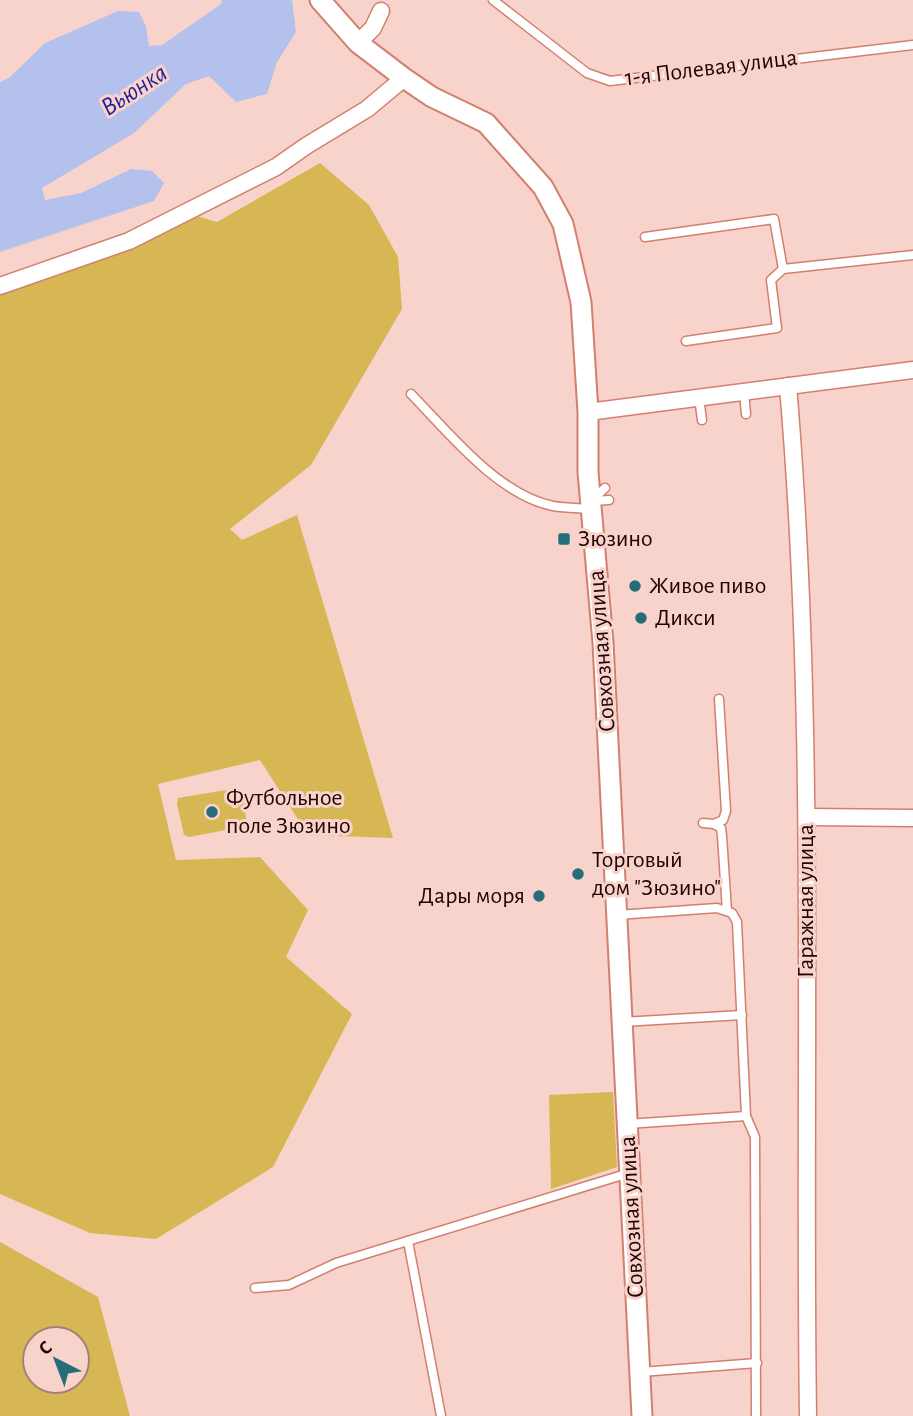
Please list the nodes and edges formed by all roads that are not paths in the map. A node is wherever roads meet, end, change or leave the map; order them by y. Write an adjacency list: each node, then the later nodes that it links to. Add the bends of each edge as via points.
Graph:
1 (320, 0): 4 (street, Совхозная улица)
2 (493, 0): 5 (lane, 1-я Полевая улица, via 587,73 610,81)
3 (382, 6): 4 (street, via 373,28)
4 (358, 43): 6 (street, Совхозная улица)
5 (913, 45)
6 (404, 78): 10 (street, via 367,109 276,167 129,241); 17 (street, Совхозная улица, via 486,123 543,187 563,225 581,302)
7 (645, 237): 9 (lane, via 774,219)
8 (913, 255): 9 (lane)
9 (783, 269): 11 (lane, via 771,280 777,328)
10 (0, 286)
11 (686, 341)
12 (913, 370): 13 (street)
13 (788, 386): 14 (street); 22 (street, Гаражная улица, via 799,546)
14 (744, 392): 16 (street); 18 (lane)
15 (411, 394): 20 (lane, via 467,451 527,497 552,506)
16 (699, 398): 17 (street); 19 (lane)
17 (588, 412): 20 (street, Совхозная улица)
18 (746, 414)
19 (702, 420)
20 (599, 500): 27 (street, Совхозная улица)
21 (719, 699): 25 (lane, via 726,811 723,820)
22 (807, 817): 23 (street); 40 (street, Гаражная улица)
23 (913, 818)
24 (704, 823): 25 (lane)
25 (714, 824): 26 (lane, via 721,828)
26 (727, 911): 27 (lane); 28 (lane, via 737,922)
27 (617, 915): 29 (street, Совхозная улица)
28 (742, 1015): 29 (lane); 30 (lane)
29 (622, 1022): 31 (street, Совхозная улица)
30 (746, 1116): 31 (lane); 35 (lane, via 755,1137)
31 (627, 1124): 32 (street, Совхозная улица)
32 (629, 1173): 33 (lane); 36 (street, Совхозная улица)
33 (408, 1241): 34 (lane, via 336,1263 289,1285); 37 (lane)
34 (255, 1288)
35 (757, 1363): 36 (lane); 39 (lane)
36 (640, 1372): 38 (street, Совхозная улица)
37 (442, 1416)
38 (642, 1416)
39 (756, 1416)
40 (808, 1416)

